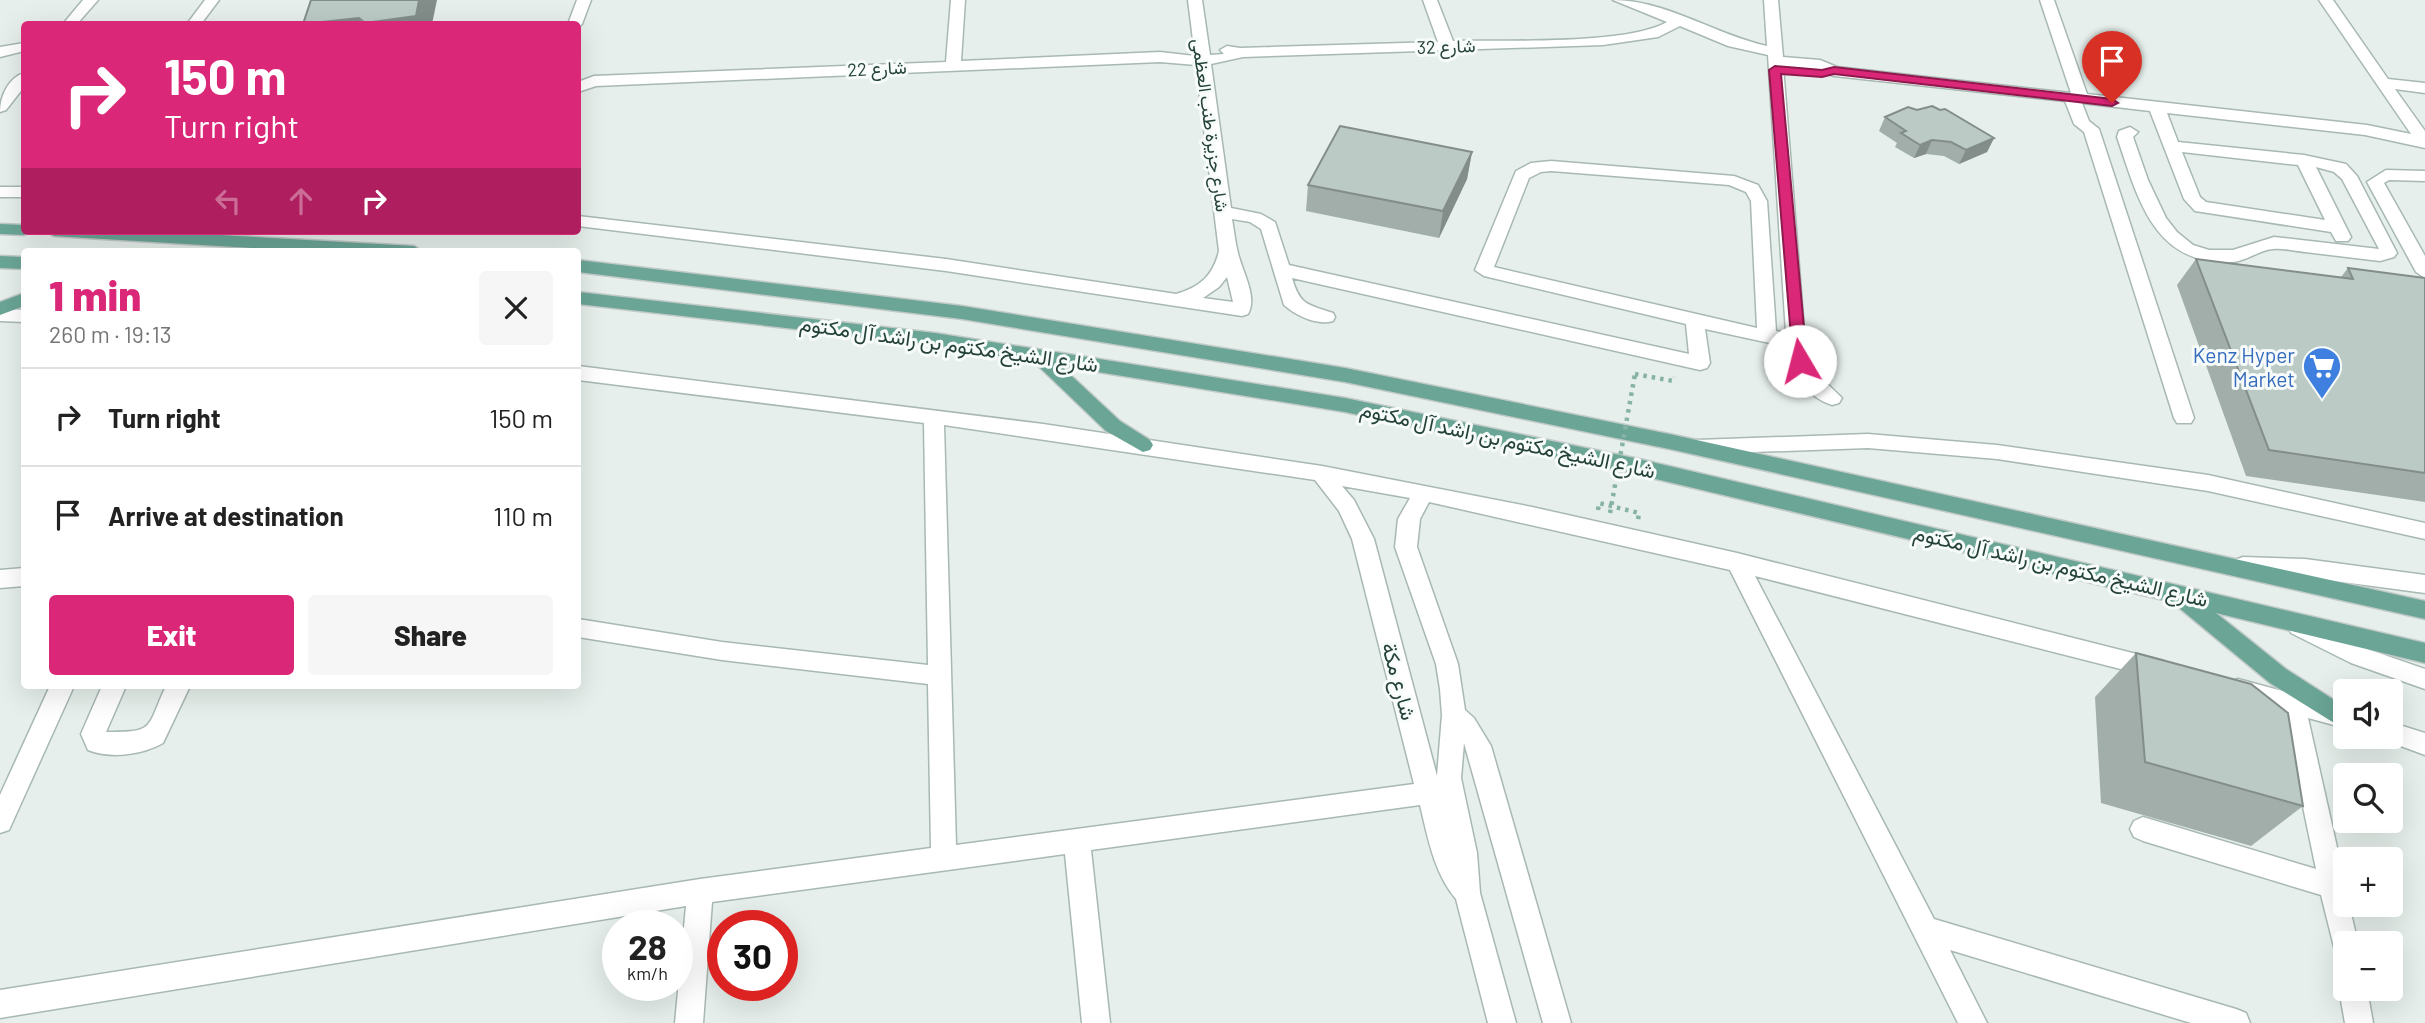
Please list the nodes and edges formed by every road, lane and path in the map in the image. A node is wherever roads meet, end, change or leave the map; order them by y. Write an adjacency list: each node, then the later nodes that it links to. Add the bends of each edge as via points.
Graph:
1 (91, 0): 12 (street)
2 (212, 0): 13 (street)
3 (584, 0): 14 (street)
4 (958, 0): 20 (street)
5 (1195, 0): 18 (street, شارع جزيرة طنب العظمى)
6 (1430, 0): 15 (street)
7 (1620, 0): 11 (street)
8 (1771, 0): 19 (street)
9 (2047, 0): 25 (street)
10 (2326, 0): 23 (street)
11 (1670, 20): 15 (street, شارع 32, via 1662,31 1603,41); 19 (street)
12 (73, 21)
13 (196, 21)
14 (576, 21)
15 (1447, 46): 18 (street, شارع 32, via 1240,53 1227,58)
16 (21, 48): 17 (street)
17 (4, 52)
18 (1201, 55): 20 (street, شارع 22, via 1171,60); 35 (street, شارع جزيرة طنب العظمى)
19 (1774, 56): 25 (street, via 1822,74 1834,71); 60 (street)
20 (953, 64): 21 (street, شارع 22)
21 (585, 80)
22 (21, 82): 26 (street)
23 (2383, 83): 24 (street); 29 (street)
24 (2425, 88)
25 (2081, 99): 27 (street); 66 (street, via 2097,125 2091,129)
26 (0, 107)
27 (2157, 108): 29 (street); 30 (street)
28 (2130, 132): 43 (street, via 2125,137 2154,216 2178,243 2219,256 2238,256 2274,243)
29 (2421, 138)
30 (2172, 146): 31 (street); 37 (street, via 2192,199 2201,207)
31 (2304, 160): 37 (street); 43 (street, via 2332,164 2346,172 2389,250 2380,255)
32 (2425, 176): 48 (street, via 2386,175 2375,182)
33 (0, 192): 34 (street)
34 (21, 192)
35 (1223, 212): 42 (street, شارع جزيرة طنب العظمى); 47 (street, via 1266,223)
36 (581, 221): 50 (street)
37 (2336, 227): 43 (street)
38 (0, 229): 39 (main road)
39 (21, 230)
40 (123, 235): 41 (main road)
41 (345, 248)
42 (1228, 251): 50 (street, شارع جزيرة طنب العظمى, via 1216,282); 50 (street, شارع جزيرة طنب العظمى, via 1242,310)
43 (2349, 251)
44 (0, 262): 45 (main road)
45 (21, 263)
46 (581, 266): 68 (main road, شارع الشيخ مكتوم بن راشد آل مكتوم, via 815,292 1172,344)
47 (1280, 268): 56 (street, via 1290,301); 57 (street, via 1700,363)
48 (2425, 272)
49 (581, 298): 61 (main road, شارع الشيخ مكتوم بن راشد آل مكتوم, via 796,321)
50 (1180, 299)
51 (0, 309): 52 (main road)
52 (21, 310)
53 (21, 310): 55 (street)
54 (21, 311): 58 (street)
55 (0, 315)
56 (1326, 317)
57 (1695, 320): 59 (street); 59 (street, via 1484,270 1522,175 1537,167 1561,166 1742,181 1759,201)
58 (0, 325)
59 (1767, 336): 60 (street)
60 (1796, 342): 64 (street, via 1808,380)
61 (1037, 354): 67 (main road, via 1113,426); 78 (main road, شارع الشيخ مكتوم بن راشد آل مكتوم, via 1472,430)
62 (581, 373): 65 (street)
63 (1673, 381): 71 (path, bridge, via 1635,374)
64 (1832, 398)
65 (934, 417): 67 (street); 84 (street)
66 (2184, 418)
67 (1143, 445): 69 (street)
68 (1695, 447): 72 (street, via 1868,441 1997,452 2208,483); 74 (main road, شارع الشيخ مكتوم بن راشد آل مكتوم)
69 (1321, 474): 70 (street); 96 (street, شارع مكة, via 1347,506 1363,539)
70 (1423, 494): 73 (street); 93 (street, شارع مكة, via 1409,519 1406,547 1447,663)
71 (1611, 513)
72 (2425, 531)
73 (1737, 562): 83 (street); 104 (street)
74 (2237, 565): 77 (street, via 2305,568); 79 (main road, شارع الشيخ مكتوم بن راشد آل مكتوم)
75 (21, 578): 76 (street)
76 (0, 579)
77 (2425, 584)
78 (2175, 593): 80 (main road, شارع الشيخ مكتوم بن راشد آل مكتوم); 91 (main road, via 2259,662)
79 (2425, 610)
80 (2288, 619): 82 (main road, شارع الشيخ مكتوم بن راشد آل مكتوم); 85 (street, via 2359,656)
81 (581, 628): 84 (street, via 722,651)
82 (2425, 653)
83 (2171, 671)
84 (940, 676): 100 (street)
85 (2425, 679)
86 (2211, 682): 90 (street)
87 (61, 689): 97 (street)
88 (113, 689): 89 (street, via 93,734 96,743 142,743 155,736)
89 (177, 689)
90 (2293, 702): 92 (street); 101 (street)
91 (2333, 711)
92 (2333, 714)
93 (1454, 715): 96 (street, شارع مكة); 110 (street, via 1479,746)
94 (2403, 736): 95 (street)
95 (2425, 744)
96 (1441, 792): 99 (street); 109 (street, شارع مكة, via 1464,852 1467,893)
97 (0, 822)
98 (2143, 829): 102 (street)
99 (1077, 842): 100 (street); 108 (street)
100 (944, 860): 103 (street)
101 (2333, 882)
102 (2333, 887)
103 (700, 891): 106 (street); 107 (street)
104 (1924, 929): 111 (street); 112 (street)
105 (2355, 1001): 113 (street)
106 (0, 1004)
107 (689, 1023)
108 (1096, 1023)
109 (1502, 1023)
110 (1557, 1023)
111 (1973, 1023)
112 (2236, 1023)
113 (2359, 1023)

